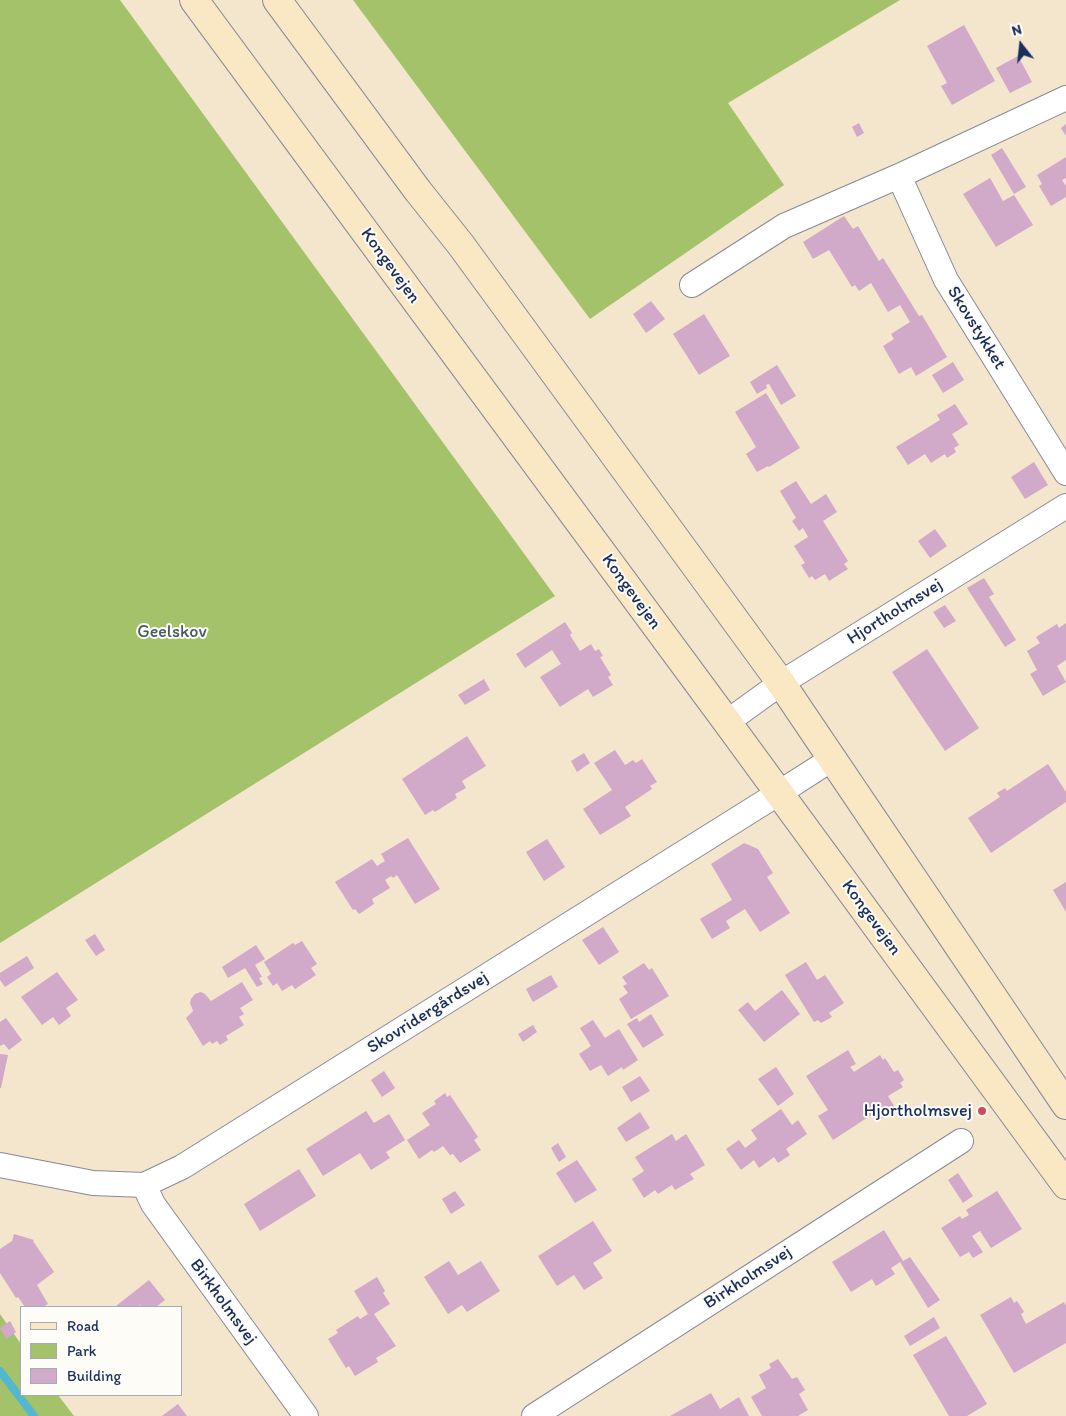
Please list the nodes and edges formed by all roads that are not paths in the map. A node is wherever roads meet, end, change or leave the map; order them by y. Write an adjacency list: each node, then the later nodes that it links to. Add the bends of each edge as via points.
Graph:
1 (194, 0): 9 (main road, Kongevejen)
2 (277, 0): 8 (main road, via 461,245)
3 (1066, 98): 4 (street)
4 (900, 176): 5 (street, via 784,226); 6 (street, Skovstykket, via 946,280)
5 (692, 285)
6 (1066, 473)
7 (1066, 506): 8 (street, Hjortholmsvej)
8 (781, 683): 9 (street, Hjortholmsvej); 10 (main road)
9 (727, 722): 11 (main road, Kongevejen)
10 (832, 759): 11 (street, Skovridergårdsvej); 12 (main road)
11 (779, 793): 15 (street, Skovridergårdsvej, via 182,1167); 16 (main road, Kongevejen)
12 (1066, 1105)
13 (961, 1141): 18 (street, Birkholmsvej)
14 (0, 1165): 15 (street, Skovridergårdsvej, via 93,1183)
15 (144, 1185): 17 (street, Birkholmsvej, via 153,1204)
16 (1066, 1185)
17 (306, 1416)
18 (534, 1416)

